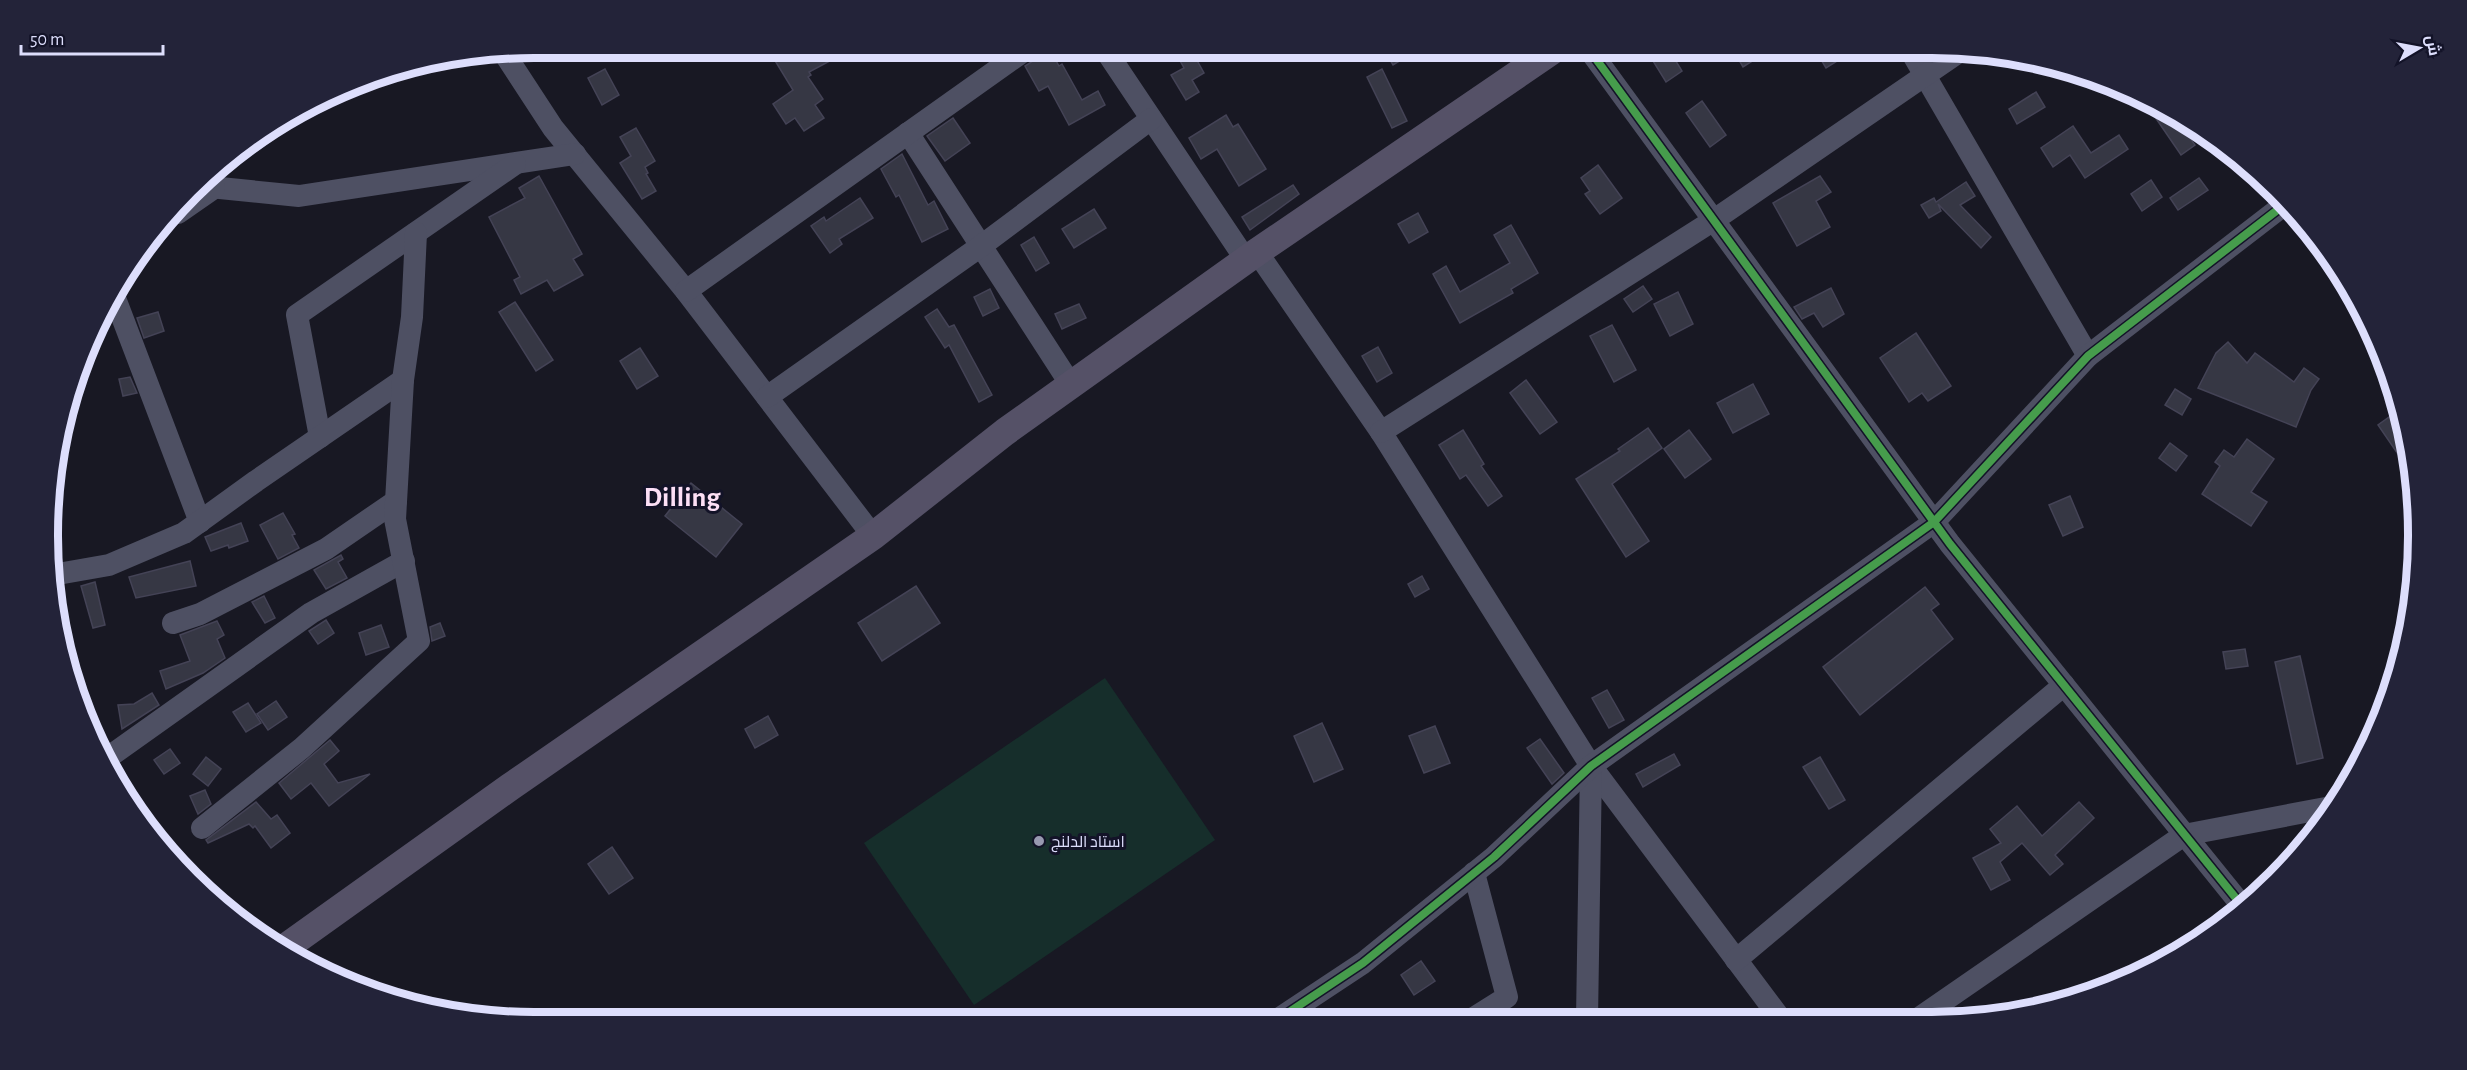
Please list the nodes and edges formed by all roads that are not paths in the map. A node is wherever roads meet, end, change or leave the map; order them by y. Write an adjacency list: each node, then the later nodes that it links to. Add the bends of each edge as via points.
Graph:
1 (1014, 58): 10 (street)
2 (1111, 58): 9 (street)
3 (1542, 58): 18 (main road)
4 (1595, 58): 15 (street)
5 (1915, 58): 8 (street)
6 (1949, 59): 8 (street)
7 (508, 60): 11 (street)
8 (1927, 76): 15 (street); 21 (street)
9 (1151, 119): 17 (street); 18 (street)
10 (908, 133): 17 (street); 19 (street)
11 (574, 154): 12 (street); 19 (street)
12 (515, 164): 13 (street, via 299,196); 16 (street)
13 (210, 187)
14 (2279, 209): 21 (street)
15 (1714, 220): 25 (street); 29 (street)
16 (416, 233): 22 (street, via 412,317); 26 (street, via 297,315)
17 (981, 246): 23 (street); 24 (street)
18 (1252, 256): 23 (main road); 25 (street)
19 (686, 291): 24 (street)
20 (118, 305): 28 (street)
21 (2088, 356): 29 (street)
22 (403, 380): 26 (street); 27 (street)
23 (1071, 385): 30 (main road)
24 (767, 397): 30 (street)
25 (1381, 432): 36 (street)
26 (320, 437): 28 (street)
27 (396, 501): 31 (street, via 395,519); 33 (street, via 326,549 200,614)
28 (200, 522): 32 (street, via 184,533 109,565)
29 (1934, 522): 34 (street); 36 (street)
30 (873, 536): 42 (main road)
31 (404, 561): 35 (street, via 311,613); 38 (street, via 420,641 302,748)
32 (61, 573)
33 (174, 623)
34 (2064, 685): 39 (street); 43 (street)
35 (112, 754)
36 (1591, 766): 40 (street); 43 (street); 46 (street)
37 (2322, 809): 39 (street)
38 (202, 828)
39 (2184, 835): 41 (street); 48 (street)
40 (1474, 873): 44 (street); 45 (street, via 1507,997)
41 (2237, 900)
42 (291, 944)
43 (1736, 960): 47 (street)
44 (1303, 1012)
45 (1483, 1012)
46 (1587, 1012)
47 (1775, 1012)
48 (1928, 1012)

